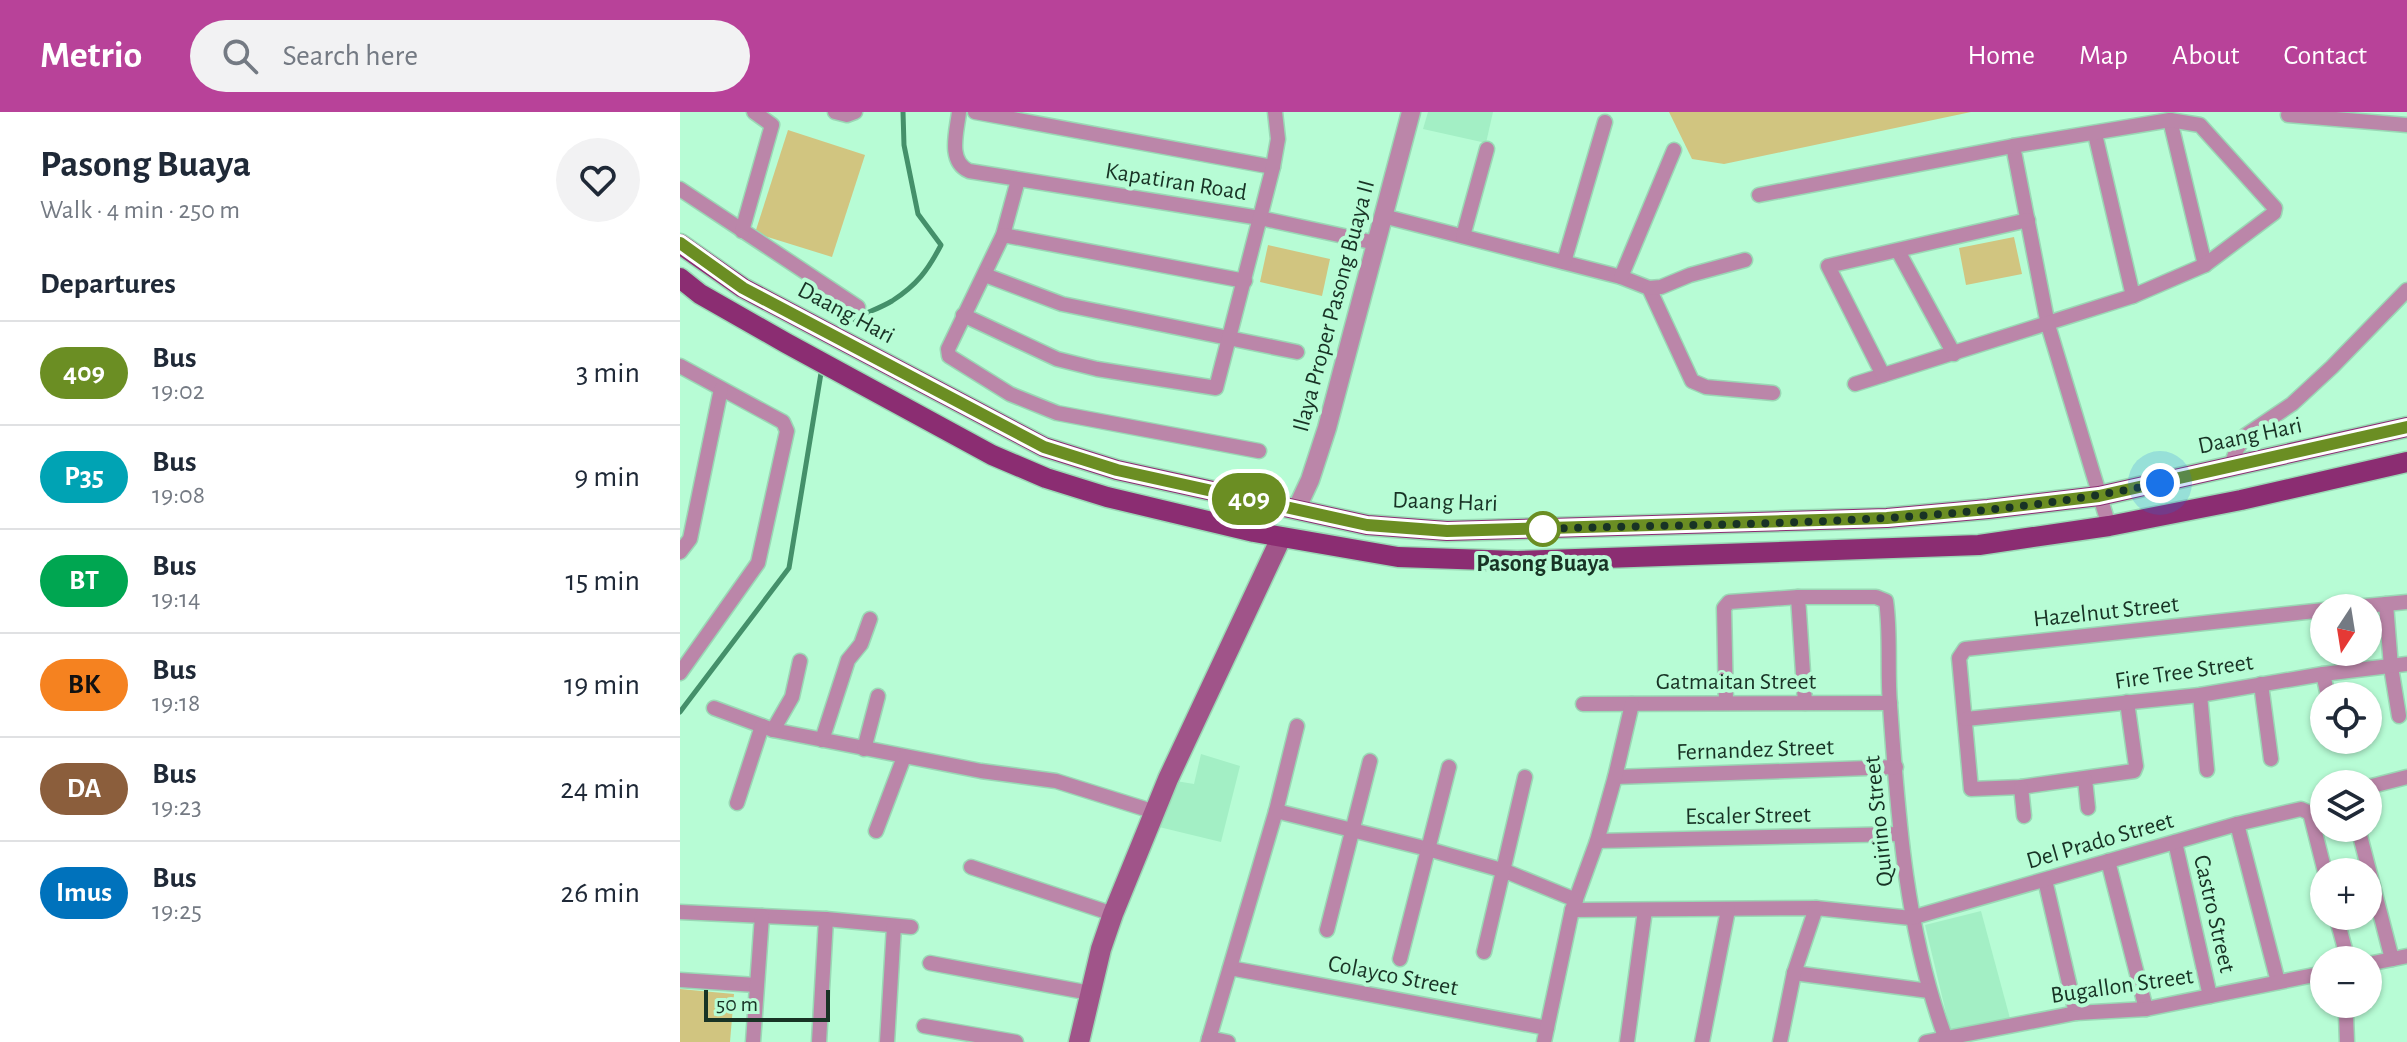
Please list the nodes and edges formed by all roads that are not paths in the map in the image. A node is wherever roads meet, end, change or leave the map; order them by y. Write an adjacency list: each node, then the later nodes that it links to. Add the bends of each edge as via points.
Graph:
1 (754, 112): 9 (street)
2 (835, 112): 3 (street)
3 (855, 112)
4 (959, 112): 18 (street, Kapatiran Road, via 955,156 962,168)
5 (975, 112): 17 (street)
6 (1275, 112): 17 (street)
7 (1411, 112): 21 (street, Ilaya Proper Pasong Buaya II)
8 (2288, 115): 12 (street)
9 (774, 119): 24 (street)
10 (2170, 120): 13 (street); 32 (street); 32 (street, via 2200,125 2275,208)
11 (1605, 122): 31 (street)
12 (2407, 125)
13 (2095, 134): 14 (street); 39 (street)
14 (2013, 146): 20 (street); 23 (street)
15 (1487, 149): 26 (street)
16 (1674, 150): 34 (street)
17 (1273, 167): 22 (street)
18 (1018, 180): 22 (street, Kapatiran Road); 25 (street)
19 (680, 189): 24 (street)
20 (1759, 195)
21 (1383, 216): 26 (street); 27 (street, Ilaya Proper Pasong Buaya II)
22 (1260, 218): 27 (street, Kapatiran Road); 36 (street)
23 (2028, 220): 29 (street); 42 (street)
24 (742, 231): 40 (street)
25 (1003, 235): 33 (street); 36 (street)
26 (1463, 236): 31 (street)
27 (1376, 243): 56 (street, Ilaya Proper Pasong Buaya II, via 1327,428)
28 (680, 244): 56 (main road, Daang Hari, via 743,288 1044,447 1080,461)
29 (1898, 251): 45 (street); 47 (street, via 1828,266)
30 (1745, 260): 37 (street)
31 (1564, 262): 34 (street)
32 (2205, 265): 39 (street)
33 (985, 275): 41 (street); 43 (street, via 1062,304)
34 (1621, 277): 37 (street)
35 (680, 278): 58 (main road, via 786,343 992,455 1107,497)
36 (1245, 281): 43 (street)
37 (1649, 288): 50 (street, via 1692,381)
38 (2407, 290): 54 (street, via 2292,404 2246,435)
39 (2133, 296): 42 (street)
40 (858, 307)
41 (963, 315): 43 (street, via 1057,359 1213,388 1219,384); 52 (street, via 949,356 1030,403 1057,413)
42 (2048, 325): 45 (street); 55 (street)
43 (1228, 337): 44 (street)
44 (1297, 352)
45 (1954, 354): 47 (street)
46 (680, 366): 49 (street)
47 (1883, 375): 48 (street)
48 (1855, 384)
49 (721, 389): 59 (street, via 690,539); 69 (street, via 783,422 787,431 758,563)
50 (1773, 393)
51 (2407, 427): 54 (main road, Daang Hari)
52 (1259, 451)
53 (2407, 462): 57 (main road)
54 (2230, 468): 55 (main road, Daang Hari)
55 (2099, 496): 56 (main road, Daang Hari, via 1887,518 1447,531 1367,525); 57 (street)
56 (1296, 510)
57 (2109, 526): 58 (main road, via 1979,545 1517,561 1410,558)
58 (1281, 538): 103 (main road)
59 (680, 552)
60 (1798, 597): 76 (street, via 1725,604); 77 (street); 78 (street, Quirino Street, via 1886,601)
61 (2407, 602): 63 (street)
62 (2382, 604): 63 (street)
63 (2386, 604): 68 (street)
64 (2310, 612): 83 (street, Hazelnut Street, via 1965,649 1959,658)
65 (870, 619): 86 (street, via 848,660)
66 (800, 661): 85 (street, via 792,697)
67 (2407, 664): 68 (street, Fire Tree Street)
68 (2391, 667): 70 (street, Fire Tree Street); 82 (street)
69 (680, 673)
70 (2323, 674): 71 (street); 72 (street, Fire Tree Street)
71 (2325, 682)
72 (2261, 684): 73 (street, Fire Tree Street); 89 (street)
73 (2200, 695): 75 (street, Fire Tree Street); 93 (street)
74 (878, 696): 87 (street)
75 (2127, 702): 83 (street, Fire Tree Street); 97 (street, via 2136,769)
76 (1726, 703): 77 (street, Gatmaitan Street); 80 (street, Gatmaitan Street)
77 (1805, 703): 78 (street, Gatmaitan Street)
78 (1890, 703): 92 (street, Quirino Street)
79 (1583, 704): 80 (street, Gatmaitan Street)
80 (1632, 704): 95 (street)
81 (714, 708): 85 (street)
82 (2399, 716)
83 (1966, 719): 99 (street, via 1971,788)
84 (1297, 726): 102 (street)
85 (768, 728): 86 (street); 100 (street)
86 (822, 740): 87 (street)
87 (864, 749): 88 (street)
88 (904, 757): 103 (street, via 1056,781); 107 (street)
89 (2271, 759)
90 (1370, 761): 106 (street)
91 (1449, 767): 112 (street)
92 (1896, 767): 95 (street, Fernandez Street); 108 (street, Quirino Street)
93 (2207, 770)
94 (1525, 777): 116 (street)
95 (1615, 777): 109 (street)
96 (2407, 777): 98 (street)
97 (2085, 779): 99 (street); 101 (street)
98 (2382, 783)
99 (2021, 787): 104 (street)
100 (737, 803)
101 (2088, 808)
102 (1276, 811): 106 (street); 134 (street)
103 (1155, 812): 122 (main road)
104 (2024, 816)
105 (2237, 824): 110 (street, Del Prado Street); 113 (street, Del Prado Street, via 2301,809 2310,813); 138 (street)
106 (1351, 830): 112 (street); 129 (street)
107 (876, 831)
108 (1900, 834): 109 (street, Escaler Street); 125 (street, Quirino Street)
109 (1597, 841): 118 (street)
110 (2175, 842): 114 (street, Del Prado Street); 142 (street, Castro Street)
111 (2363, 842): 131 (street)
112 (1428, 849): 116 (street); 132 (street)
113 (2321, 858)
114 (2108, 861): 117 (street, Del Prado Street); 143 (street)
115 (971, 867): 122 (street)
116 (1505, 871): 118 (street); 130 (street)
117 (2045, 880): 125 (street, Del Prado Street); 144 (street)
118 (1574, 905): 120 (street); 147 (street)
119 (1816, 908): 121 (street); 125 (street); 135 (street)
120 (1645, 910): 121 (street); 156 (street)
121 (1728, 910): 157 (street)
122 (1113, 914): 141 (main road)
123 (681, 916): 124 (street)
124 (762, 916): 126 (street); 139 (street)
125 (1911, 918): 140 (street, Quirino Street)
126 (826, 919): 127 (street); 151 (street)
127 (894, 926): 128 (street); 152 (street)
128 (911, 927)
129 (1327, 930)
130 (1484, 952)
131 (2400, 958)
132 (1400, 959)
133 (930, 963): 141 (street)
134 (1230, 968): 147 (street, Colayco Street); 148 (street)
135 (1794, 973): 140 (street); 158 (street)
136 (2310, 976): 138 (street, Bugallon Street)
137 (680, 980): 139 (street)
138 (2278, 982): 142 (street, Bugallon Street)
139 (756, 985): 150 (street)
140 (1929, 991): 149 (street, Quirino Street)
141 (1090, 993): 154 (main road)
142 (2210, 996): 143 (street, Bugallon Street)
143 (2146, 1009): 144 (street, Bugallon Street)
144 (2076, 1013): 149 (street, Bugallon Street)
145 (2346, 1018): 160 (street)
146 (924, 1026): 153 (street)
147 (1545, 1035)
148 (1209, 1040): 155 (street)
149 (1946, 1040): 159 (street, Bugallon Street)
150 (753, 1042)
151 (819, 1042)
152 (887, 1042)
153 (1016, 1042)
154 (1079, 1042)
155 (1228, 1042)
156 (1627, 1042)
157 (1702, 1042)
158 (1780, 1042)
159 (1926, 1042)
160 (2347, 1042)

